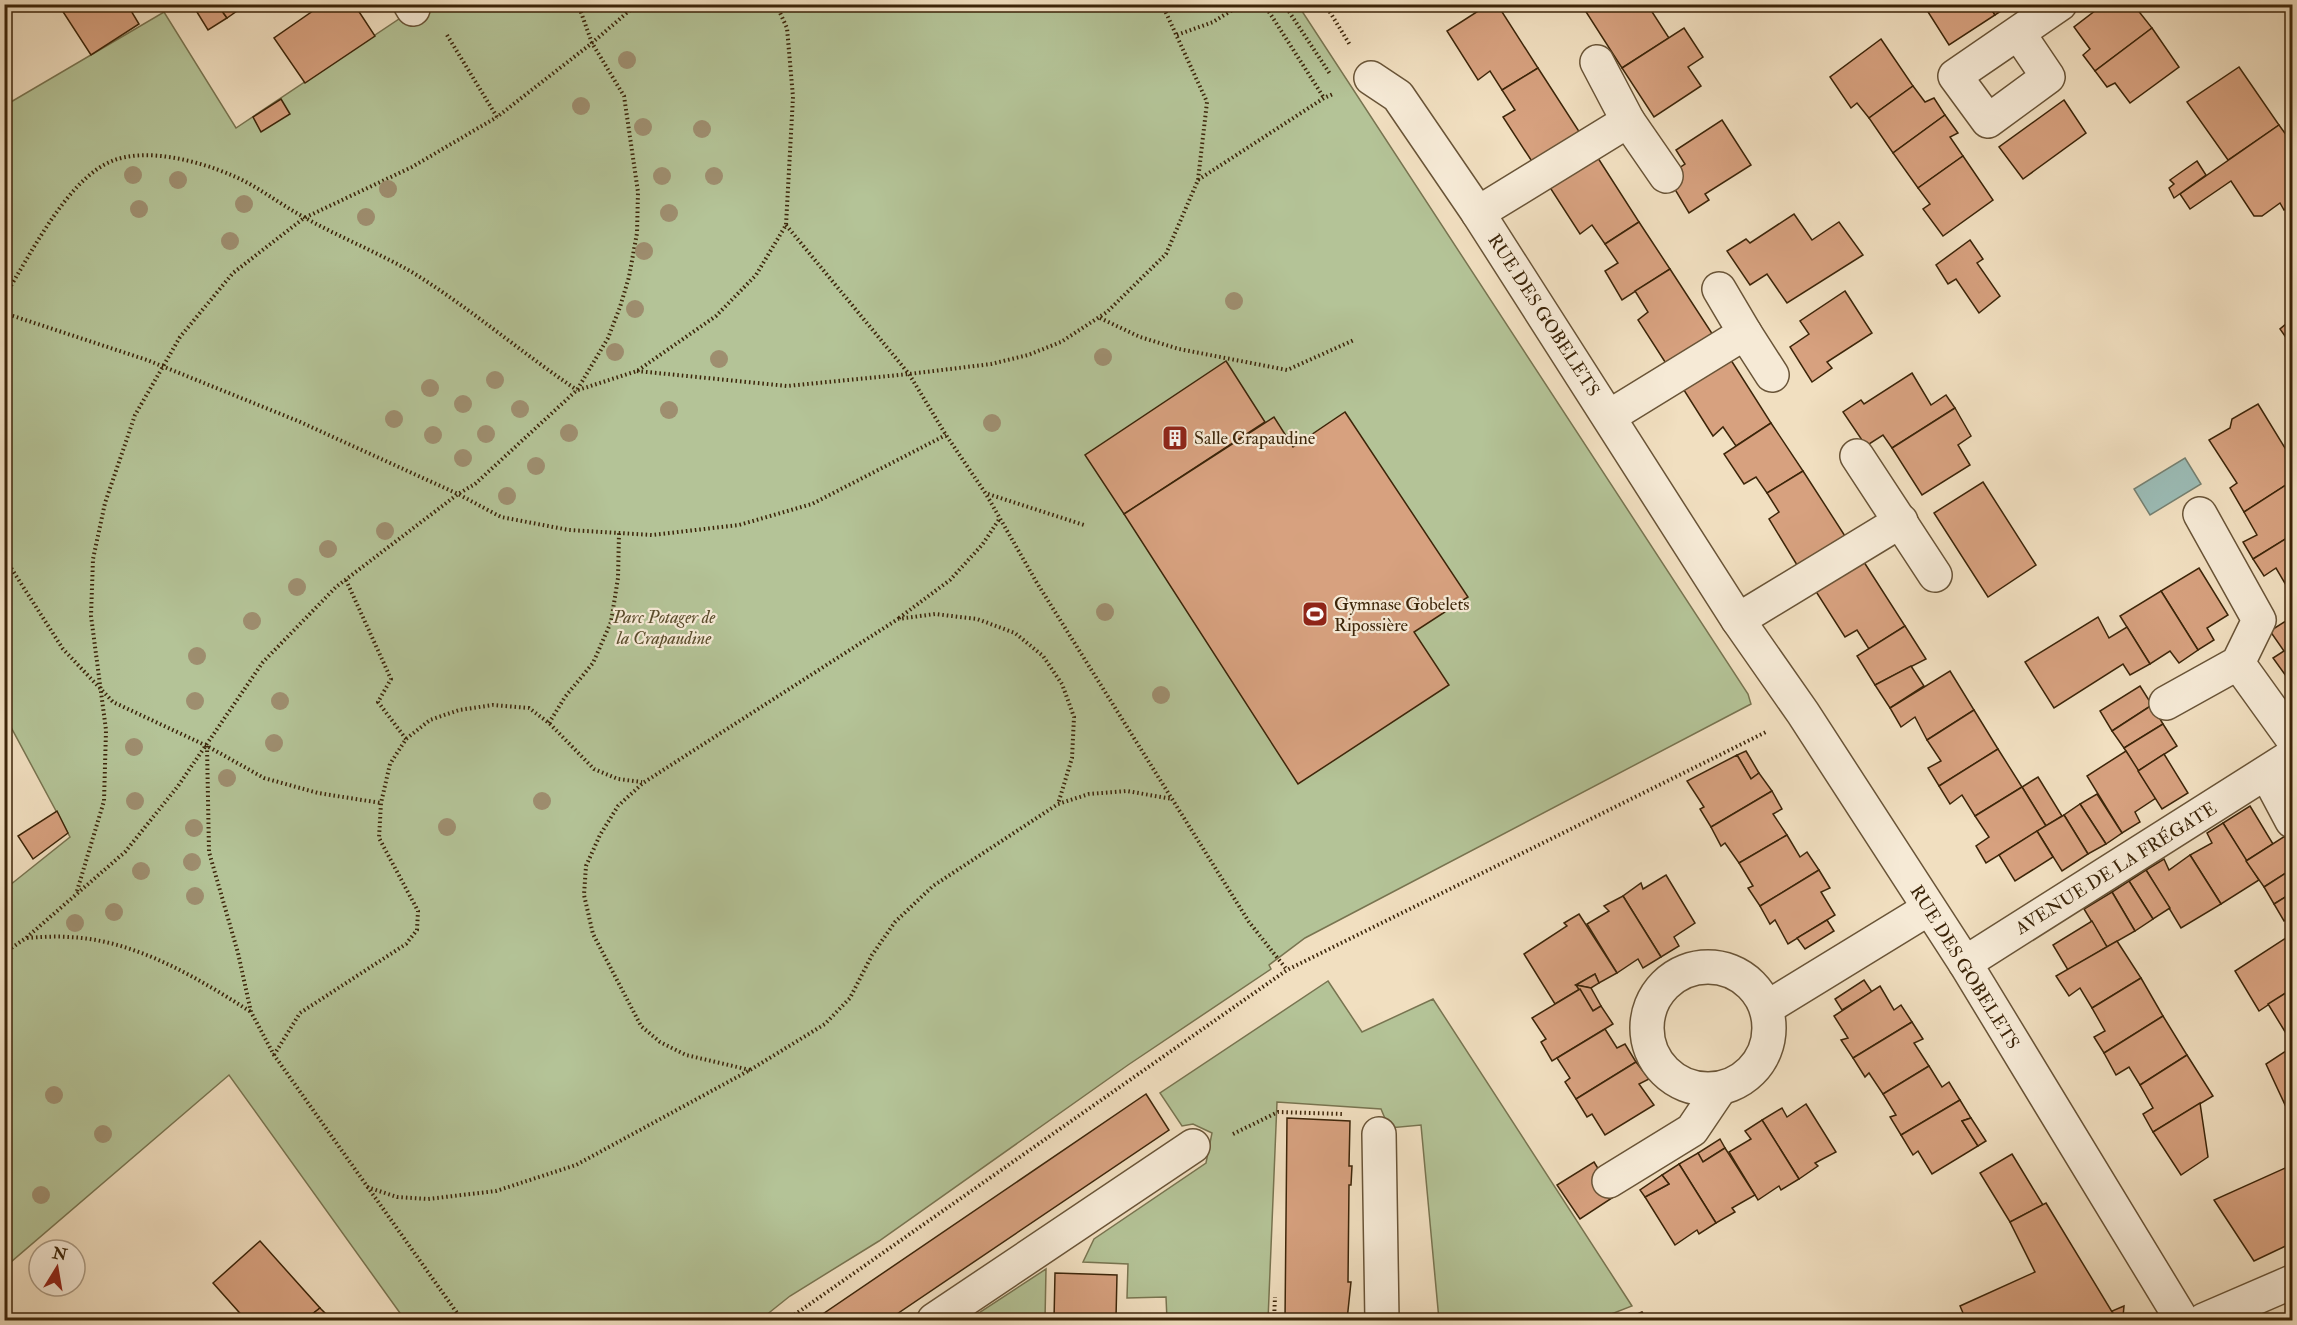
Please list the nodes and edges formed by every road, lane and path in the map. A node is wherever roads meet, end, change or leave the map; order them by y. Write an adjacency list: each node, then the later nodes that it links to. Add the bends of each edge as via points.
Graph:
1 (578, 4): 12 (path)
2 (637, 4): 12 (path)
3 (776, 4): 24 (path, via 787,28 793,97)
4 (1162, 4): 11 (path)
5 (1242, 4): 11 (path, via 1213,22)
6 (1264, 4): 17 (path)
7 (1284, 4): 14 (path, via 1327,71)
8 (2060, 4): 10 (street)
9 (412, 7): 18 (path, via 442,27)
10 (2019, 34)
11 (1177, 35): 21 (path, via 1207,102)
12 (592, 43): 18 (path); 35 (path, via 624,96 638,192 637,233 620,307 608,338)
13 (1597, 62): 19 (street)
14 (1335, 77)
15 (1371, 78): 16 (street, RUE DES GOBELETS)
16 (1398, 96): 17 (path, via 1351,88); 22 (street, RUE DES GOBELETS)
17 (1324, 98): 21 (path)
18 (497, 117): 23 (path, via 412,167)
19 (1628, 121): 20 (street); 22 (street, RUE DES GOBELETS)
20 (1666, 176)
21 (1198, 180): 28 (path, via 1166,254)
22 (1478, 213): 36 (street, RUE DES GOBELETS)
23 (304, 218): 26 (path, via 232,175 191,161 140,154 112,160 87,175 68,195); 31 (path, via 233,273 180,337); 35 (path, via 415,274)
24 (786, 225): 32 (path, via 756,275 716,316); 33 (path)
25 (1719, 289): 29 (street)
26 (4, 297)
27 (4, 313): 31 (path)
28 (1099, 317): 30 (path, via 1140,337 1179,349 1287,370); 33 (path, via 1061,342 1028,355 991,364)
29 (1745, 333): 34 (street); 36 (street, RUE DES GOBELETS)
30 (1354, 340)
31 (163, 367): 39 (path, via 298,421); 52 (path, via 135,415 105,502 93,559 91,616)
32 (637, 371): 33 (path, via 787,386); 35 (path)
33 (909, 374): 37 (path)
34 (1773, 375)
35 (577, 390): 39 (path, via 475,484)
36 (1610, 416): 50 (street, RUE DES GOBELETS)
37 (946, 435): 40 (path); 45 (path, via 802,507 739,525 652,536)
38 (1857, 456): 43 (street)
39 (458, 494): 45 (path, via 501,517 569,530); 48 (path)
40 (986, 494): 42 (path); 44 (path)
41 (2200, 514): 51 (street, via 2259,620)
42 (1000, 518): 49 (path, via 951,580); 61 (path)
43 (1901, 521): 47 (street); 50 (street)
44 (1084, 525)
45 (619, 533): 55 (path, via 618,578 611,622 592,663)
46 (4, 557): 52 (path, via 63,649)
47 (1935, 575)
48 (346, 580): 57 (path, via 391,678 378,702); 58 (path, via 263,662)
49 (898, 619): 60 (path); 63 (path, via 935,614 977,619 1015,633 1043,656 1062,684 1074,717 1072,758)
50 (1738, 620): 54 (street, RUE DES GOBELETS)
51 (2238, 663): 53 (street); 56 (street)
52 (100, 689): 58 (path, via 113,702); 65 (path, via 106,730 104,801)
53 (2166, 703)
54 (1803, 713): 66 (street, RUE DES GOBELETS); 70 (path)
55 (549, 723): 57 (path, via 529,708 493,705 459,710 430,720); 60 (path, via 594,769 618,779)
56 (2292, 738)
57 (405, 739): 62 (path, via 390,764)
58 (207, 746): 62 (path, via 264,778 318,794); 65 (path, via 125,852); 72 (path, via 209,852)
59 (2280, 765): 64 (street, AVENUE DE LA FRÉGATE); 69 (street, AVENUE DE LA FRÉGATE)
60 (643, 783): 74 (path, via 618,806 586,866 584,895 593,934 641,1026 660,1042 686,1055)
61 (1172, 799): 63 (path, via 1127,790 1089,794); 70 (path, via 1249,922)
62 (381, 803): 73 (path, via 379,838 418,911 417,930 406,944 300,1012)
63 (1058, 804): 74 (path, via 933,886 895,922 850,998 825,1024)
64 (2292, 821)
65 (76, 893): 67 (path)
66 (1928, 909): 69 (street, RUE DES GOBELETS); 71 (street)
67 (26, 938): 68 (path); 72 (path, via 69,937 116,944 171,965)
68 (4, 953)
69 (1965, 963): 87 (street, RUE DES GOBELETS)
70 (1287, 970): 83 (path)
71 (1768, 1007): 75 (street, via 1770,1031 1766,1051 1748,1076); 75 (street, via 1752,984 1733,971 1704,967 1686,970 1664,984 1651,1003 1646,1025 1649,1048 1661,1070 1689,1084)
72 (251, 1012): 73 (path)
73 (274, 1055): 79 (path)
74 (750, 1070): 79 (path, via 576,1165 496,1191 429,1199 397,1197)
75 (1719, 1090): 78 (street, via 1692,1130)
76 (1379, 1134): 77 (path, via 1370,1114 1278,1112 1208,1146); 86 (street)
77 (1193, 1146): 84 (street)
78 (1609, 1181)
79 (367, 1187): 82 (path)
80 (2292, 1282): 88 (street)
81 (1275, 1297): 85 (path)
82 (462, 1320)
83 (787, 1320)
84 (934, 1320)
85 (1274, 1320)
86 (1382, 1320)
87 (2182, 1320)
88 (2204, 1320)

